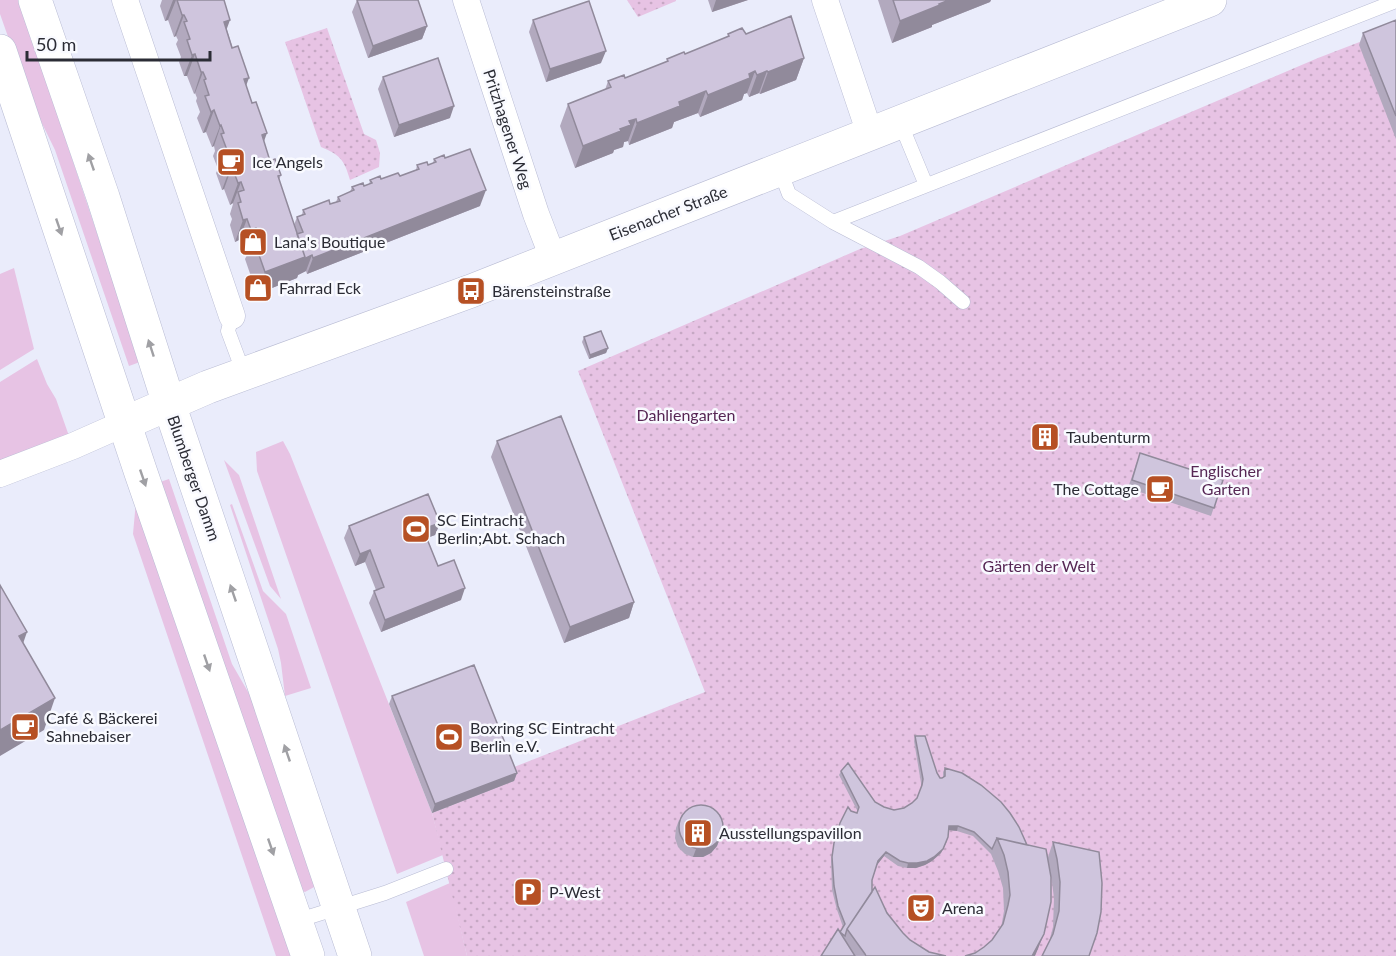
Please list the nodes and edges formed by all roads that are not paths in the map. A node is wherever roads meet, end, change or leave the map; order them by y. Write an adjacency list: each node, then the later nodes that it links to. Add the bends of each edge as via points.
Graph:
1 (35, 0): 16 (main road, Blumberger Damm, one-way to 1)
2 (125, 0): 14 (street)
3 (466, 0): 12 (street, Pritzhagener Weg)
4 (825, 0): 8 (street)
5 (1396, 1): 10 (lane)
6 (1197, 2): 8 (main road, Eisenacher Straße)
7 (0, 51): 17 (main road, one-way to 17)
8 (885, 128): 9 (main road, Eisenacher Straße); 10 (lane)
9 (779, 170): 11 (lane, via 789,194); 12 (main road, Eisenacher Straße)
10 (926, 185): 11 (lane)
11 (833, 222): 13 (lane, via 919,267)
12 (553, 258): 15 (main road, Eisenacher Straße)
13 (963, 302)
14 (232, 316): 15 (lane, via 228,331)
15 (244, 374): 16 (main road, Eisenacher Straße)
16 (168, 404): 17 (main road, Eisenacher Straße); 20 (main road, Blumberger Damm, one-way to 16)
17 (125, 423): 18 (street); 21 (main road, one-way to 21)
18 (0, 474)
19 (446, 869): 20 (lane)
20 (340, 908): 21 (lane); 23 (main road, Blumberger Damm)
21 (296, 921): 22 (main road)
22 (308, 956)
23 (355, 956)

